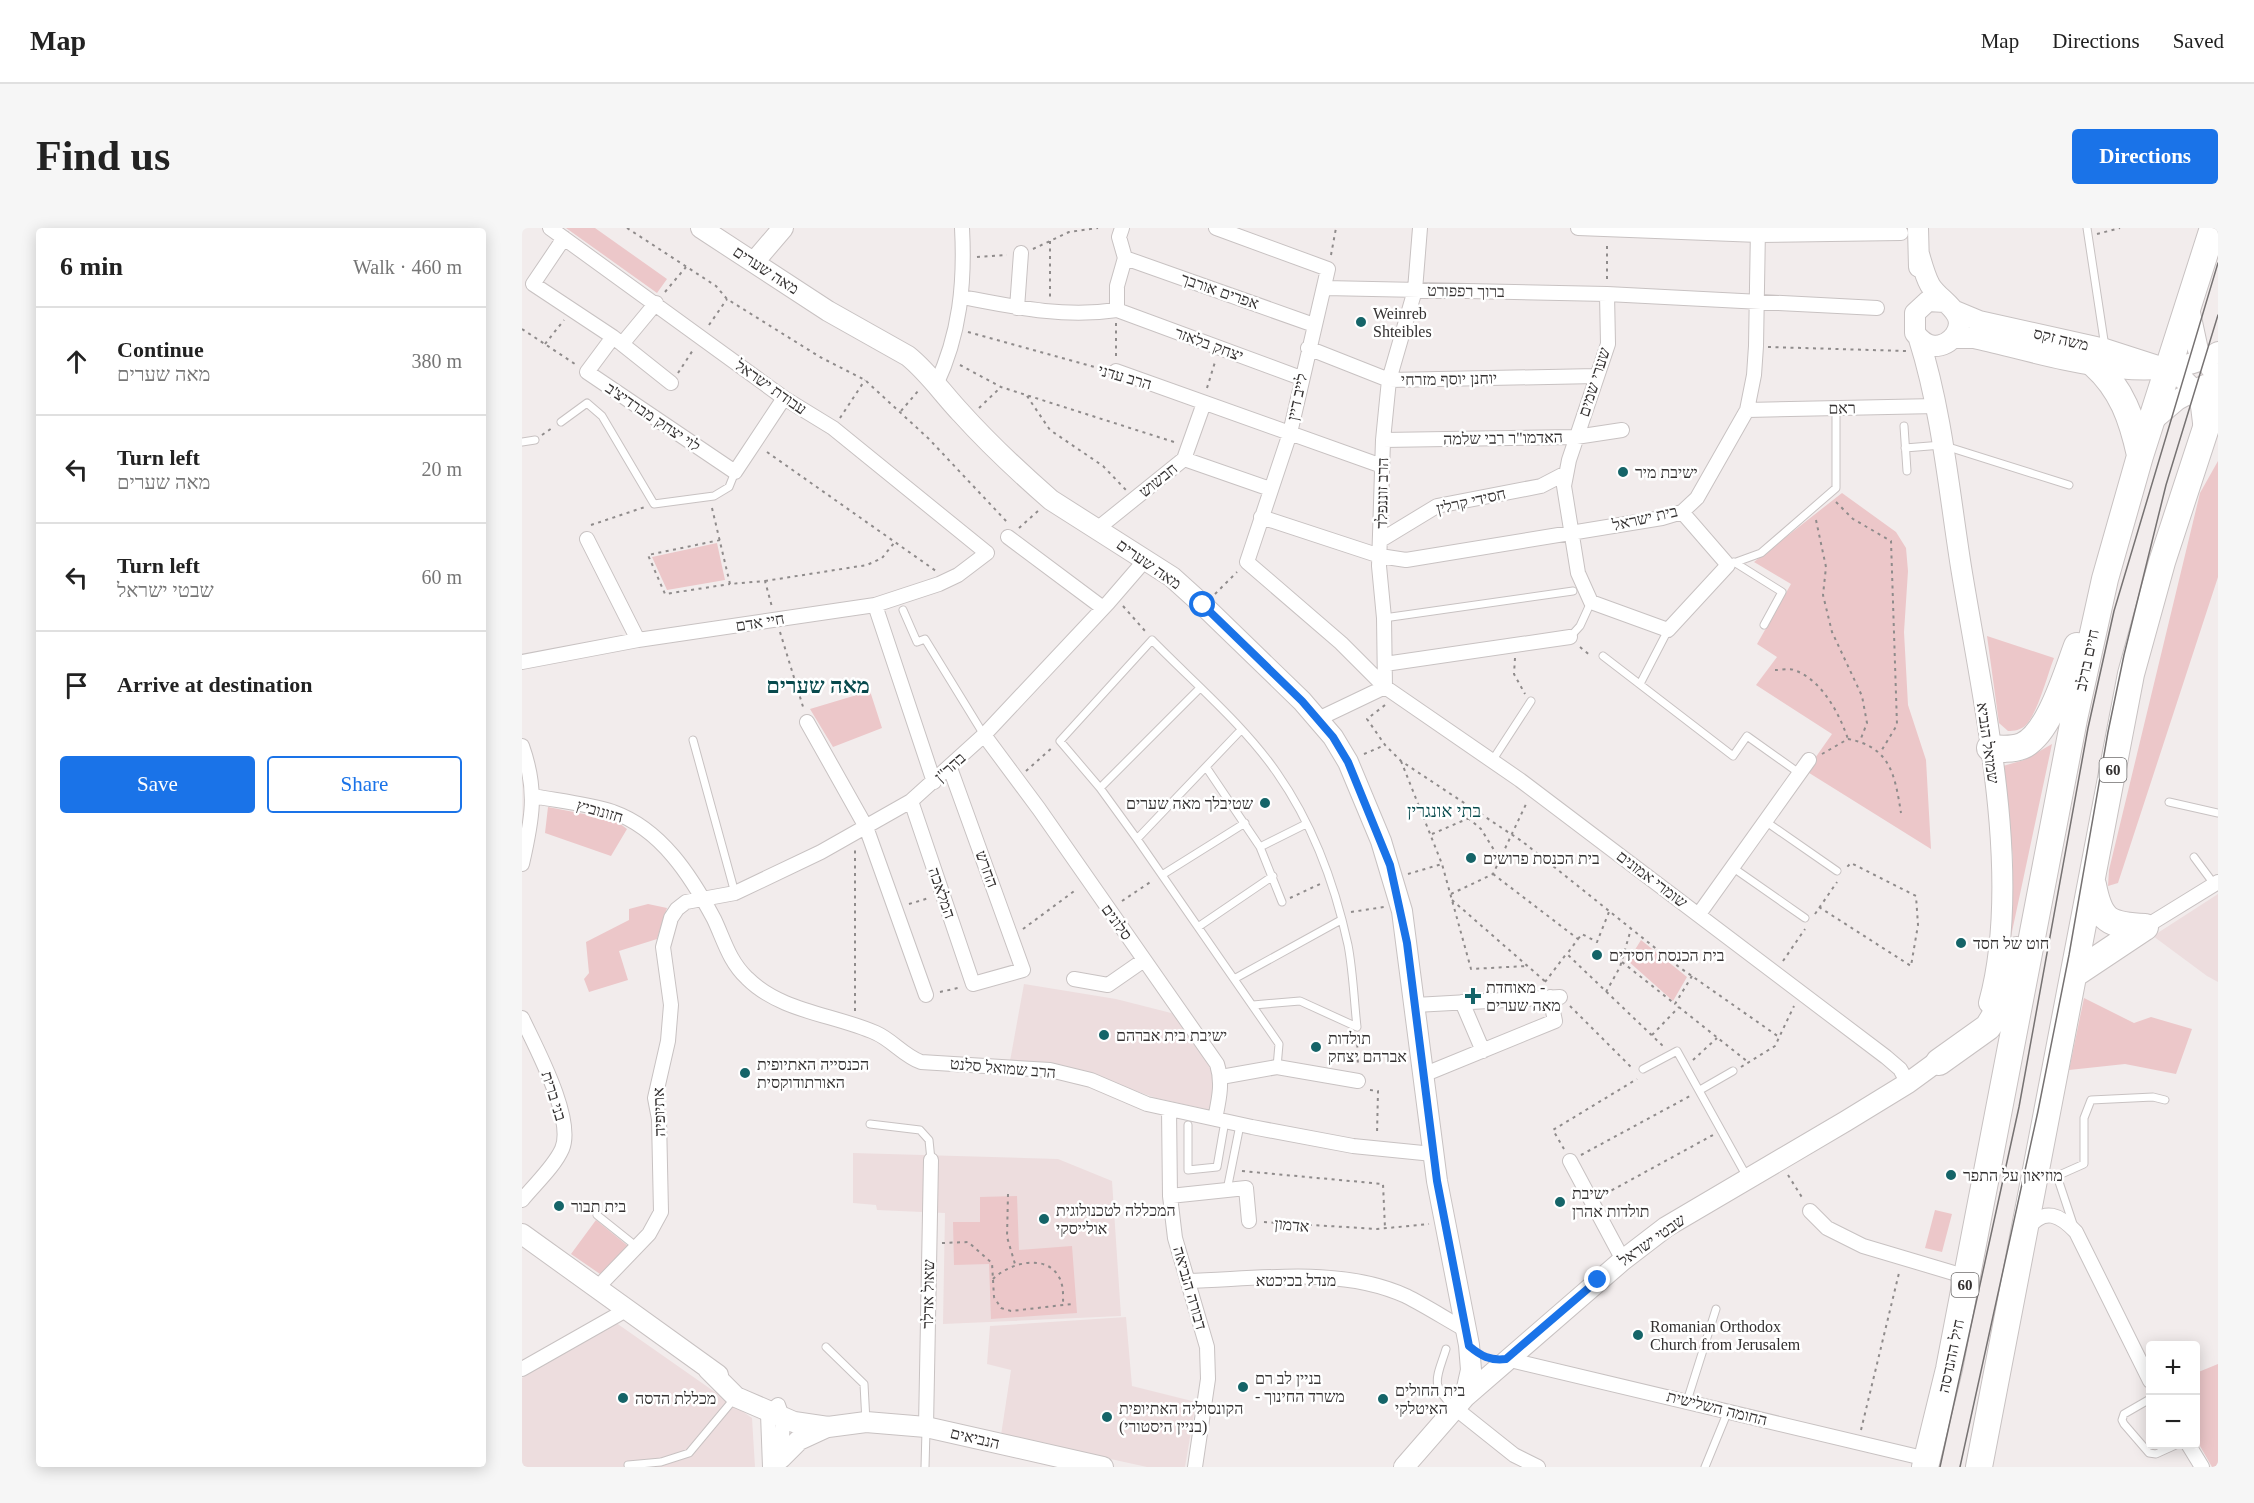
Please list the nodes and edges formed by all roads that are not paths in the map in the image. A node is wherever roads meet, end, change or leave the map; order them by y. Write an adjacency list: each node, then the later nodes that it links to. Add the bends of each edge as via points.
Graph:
1 (550, 228): 14 (street, עבודת ישראל)
2 (701, 228): 18 (street, מאה שערים)
3 (783, 228): 18 (street)
4 (962, 228): 22 (street)
5 (1122, 228): 17 (street, via 1119,237)
6 (1216, 228): 19 (street, לייב דיין, via 1328,269)
7 (1420, 228): 20 (street, הרב זוננפלד)
8 (1578, 228): 11 (street)
9 (2087, 228): 37 (lane)
10 (2213, 228): 24 (highway, חיים ברלב / 60)
11 (1608, 229): 12 (street)
12 (1759, 231): 13 (street); 23 (street, בית ישראל)
13 (1910, 231): 16 (street)
14 (564, 238): 25 (street, עבודת ישראל); 32 (street, via 533,284)
15 (1021, 253): 28 (street)
16 (1920, 254): 26 (street, via 1930,285); 27 (street)
17 (1125, 258): 30 (street, via 1117,286); 31 (street, אפרים אורבך)
18 (754, 262): 44 (street, מאה שערים, via 901,351)
19 (1324, 288): 20 (street, ברוך רפפורט); 31 (street, לייב דיין)
20 (1415, 290): 21 (street, ברוך רפפורט); 42 (street, הרב זוננפלד)
21 (1607, 294): 23 (street, ברוך רפפורט); 40 (street, שערי שמים, via 1608,344)
22 (962, 297): 28 (street); 44 (street, via 949,358)
23 (1757, 300): 29 (street); 51 (street, בית ישראל, via 1754,375)
24 (2189, 302): 36 (street, via 2193,336); 38 (highway, חיים ברלב / 60)
25 (656, 303): 32 (street, לוי יצחק מברדיצ'ב); 47 (street, עבודת ישראל)
26 (1950, 306): 27 (street, via 1934,300); 33 (street, via 1959,324); 37 (street, משה זקס, via 1979,321)
27 (1919, 307): 34 (street, via 1913,320)
28 (1017, 308): 30 (street, via 1094,314)
29 (1877, 308)
30 (1117, 310): 41 (street, יצחק בלאזר)
31 (1314, 325): 35 (street, לייב דיין)
32 (618, 340): 45 (street); 68 (street, לוי יצחק מברדיצ'ב, via 587,372)
33 (1950, 340): 34 (street, via 1933,346); 37 (street, משה זקס, via 1974,338); 49 (street, שמואל הנביא, via 1940,368)
34 (1921, 345): 49 (street, שמואל הנביא)
35 (1308, 348): 41 (street, לייב דיין); 42 (street, יוחנן יוסף מזרחי)
36 (2211, 356): 38 (street, משה זקס); 43 (street)
37 (2100, 357): 38 (street, משה זקס); 65 (highway, via 2134,427)
38 (2168, 369): 46 (street); 53 (highway, חיים ברלב / 60)
39 (1116, 371): 48 (street, הרב עדני)
40 (1597, 376): 42 (street, יוחנן יוסף מזרחי); 57 (street, שערי שמים)
41 (1301, 378): 56 (street, לייב דיין)
42 (1389, 380): 60 (street, הרב זוננפלד)
43 (2218, 380): 46 (street)
44 (933, 381): 74 (street, מאה שערים, via 1051,500)
45 (671, 383)
46 (2206, 391): 53 (street, via 2177,400); 58 (highway, 60)
47 (784, 398): 68 (street); 79 (street, עבודת ישראל, via 833,428)
48 (1204, 402): 56 (street, הרב עדני); 64 (street, חבשוש)
49 (1936, 406): 50 (street, ראם); 62 (street, שמואל הנביא)
50 (1836, 408): 51 (street, ראם); 83 (lane, via 1836,488 1761,553)
51 (1747, 410): 72 (street, בית ישראל, via 1697,498)
52 (561, 422): 68 (lane, via 587,404 602,416 654,504 709,496 729,488)
53 (2151, 422): 65 (highway, חיים ברלב / 60)
54 (1904, 426): 63 (lane)
55 (1622, 430): 57 (street, האדמו"ר רבי שלמה)
56 (1290, 433): 66 (street, הרב עדני); 71 (street, לייב דיין)
57 (1576, 437): 60 (street, האדמו"ר רבי שלמה); 69 (street, שערי שמים)
58 (2211, 439): 133 (highway, 60, via 2187,483 2145,618)
59 (535, 440): 61 (lane)
60 (1383, 440): 66 (street, הרב זוננפלד)
61 (522, 442)
62 (1942, 445): 63 (lane); 70 (lane); 108 (street, שמואל הנביא)
63 (1905, 448): 67 (lane)
64 (1186, 453): 71 (street); 74 (street, חבשוש)
65 (2140, 456): 84 (highway, חיים ברלב / 60)
66 (1382, 466): 78 (street, הרב זוננפלד)
67 (1907, 471)
68 (735, 472)
69 (1566, 473): 76 (street, שערי שמים, via 1564,486); 78 (street, חסידי קרלין, via 1541,486 1437,506)
70 (2069, 485)
71 (1270, 489): 73 (street, לייב דיין)
72 (1682, 512): 76 (street, בית ישראל); 83 (street)
73 (1261, 517): 80 (street); 82 (street, לייב דיין)
74 (1097, 529): 81 (street, מאה שערים)
75 (1010, 530): 88 (street)
76 (1572, 532): 80 (street, בית ישראל, via 1406,560); 86 (street, שערי שמים, via 1578,573)
77 (586, 539): 94 (street)
78 (1380, 540): 80 (street, הרב זוננפלד)
79 (987, 553): 87 (street, חיי אדם, via 948,580)
80 (1380, 556): 90 (street, הרב זוננפלד)
81 (1146, 559): 88 (street, בהר"ן); 102 (street, מאה שערים, via 1203,605)
82 (1247, 562): 99 (street, שומרי אמונים, via 1341,643)
83 (1731, 564): 91 (lane, via 1782,592); 92 (street)
84 (2105, 579): 108 (highway, via 2042,728 2024,746); 124 (highway, חיים ברלב / 60)
85 (1573, 591): 90 (lane)
86 (1591, 602): 92 (street); 93 (lane)
87 (874, 605): 94 (street, חיי אדם); 114 (street)
88 (1103, 608): 105 (street, בהר"ן)
89 (903, 610): 105 (lane, via 917,642 926,639)
90 (1384, 618): 97 (street, הרב זוננפלד)
91 (1764, 625)
92 (1668, 630): 98 (lane)
93 (1570, 637): 97 (street)
94 (638, 640): 96 (street, חיי אדם)
95 (1603, 656): 98 (lane)
96 (522, 662)
97 (1385, 664): 99 (street, הרב זוננפלד)
98 (1640, 684): 113 (lane, via 1733,756 1747,736)
99 (1385, 687): 102 (street); 110 (street, שומרי אמונים)
100 (1199, 689): 104 (lane); 115 (lane); 115 (lane, via 1152,640 1060,741)
101 (1531, 701): 110 (lane)
102 (1318, 719): 151 (street, מאה שערים, via 1348,762 1382,841 1401,905)
103 (807, 722): 123 (street)
104 (1240, 730): 111 (lane); 122 (lane, via 1277,773)
105 (984, 735): 112 (street, בהר"ן); 143 (street, סלונים)
106 (693, 740): 135 (lane)
107 (522, 746): 116 (street)
108 (1990, 748): 154 (street, שמואל הנביא, via 2001,853 2001,930 1995,981 1980,1022)
109 (1809, 760): 113 (street)
110 (1492, 761): 138 (street, שומרי אמונים)
111 (1206, 767): 121 (lane); 125 (lane)
112 (950, 768): 114 (street, בהר"ן); 144 (street, החרש)
113 (1799, 773): 120 (street)
114 (934, 782): 117 (street, בהר"ן)
115 (1100, 788): 125 (lane)
116 (533, 796): 128 (street, via 533,816); 136 (street, חזונוביץ, via 614,813 646,830 681,866)
117 (911, 801): 123 (street, בהר"ן); 144 (street, המלאכה, via 973,984)
118 (2169, 802): 119 (lane)
119 (2218, 813)
120 (1765, 821): 129 (street); 130 (lane)
121 (1245, 823): 126 (lane); 131 (lane)
122 (1306, 824): 126 (lane); 139 (lane)
123 (861, 830): 135 (street, בהר"ן); 148 (street, via 895,908)
124 (2052, 836): 154 (highway, via 1999,1009 1981,1035); 164 (highway, חיים ברלב / 60)
125 (1137, 839): 131 (lane)
126 (1260, 847): 132 (lane)
127 (2194, 857): 134 (lane)
128 (522, 861)
129 (1732, 867): 138 (street); 140 (lane)
130 (1838, 871)
131 (1162, 875): 141 (lane)
132 (1273, 876): 137 (lane); 141 (lane)
133 (2093, 881): 142 (highway, via 2098,908 2104,917 2124,926); 145 (highway, 60)
134 (2216, 884): 142 (street)
135 (735, 893): 136 (street, בהר"ן)
136 (702, 900): 165 (street, הרב שמואל סלנט, via 733,962 753,984 785,1002 876,1033 921,1062 1050,1070); 183 (street, אתיופיה, via 686,902 677,909 663,947 671,1005 668,1041 655,1098 662,1197 658,1222)
137 (1282, 902)
138 (1699, 914): 161 (street, שומרי אמונים, via 1886,1057)
139 (1340, 916): 147 (lane); 150 (lane, via 1348,946 1357,1026 1300,1001)
140 (1805, 918)
141 (1198, 927): 147 (lane)
142 (2145, 927): 145 (highway)
143 (1144, 960): 146 (street, via 1108,985); 159 (street, סלונים, via 1217,1064)
144 (1023, 970)
145 (2076, 973): 182 (highway, 60)
146 (1074, 979)
147 (1234, 979): 150 (lane)
148 (926, 995)
149 (1462, 1002): 151 (street); 153 (street); 153 (street, via 1555,997 1555,1021)
150 (1253, 1005): 155 (lane, via 1279,1044)
151 (1415, 1005): 158 (street, מאה שערים)
152 (522, 1018): 176 (street, בני ברית, via 557,1098 565,1137 561,1151)
153 (1483, 1051): 158 (street)
154 (1939, 1062): 161 (street, שבטי ישראל)
155 (1277, 1067): 159 (street); 160 (street)
156 (1643, 1069): 162 (lane, via 1677,1051)
157 (1733, 1071): 162 (lane)
158 (1424, 1075): 170 (street, מאה שערים)
159 (1221, 1077): 166 (street)
160 (1358, 1081)
161 (1908, 1083): 173 (street, שבטי ישראל)
162 (1700, 1090): 173 (lane)
163 (2165, 1100): 181 (lane, via 2091,1100 2085,1118 2084,1164 2057,1176)
164 (2001, 1102): 185 (highway, חיל ההנדסה / 60)
165 (1169, 1108): 166 (street, הרב שמואל סלנט); 175 (street, דבורה הנביאה)
166 (1220, 1120): 168 (lane, via 1217,1167 1188,1170); 169 (street, הרב שמואל סלנט)
167 (870, 1124): 171 (lane, via 920,1130 929,1140)
168 (1188, 1125)
169 (1240, 1125): 170 (street, הרב שמואל סלנט, via 1309,1140); 174 (lane)
170 (1433, 1154): 190 (street, מאה שערים)
171 (931, 1160): 205 (street, שאול אדלר)
172 (1570, 1161): 184 (street)
173 (1748, 1178): 184 (street, שבטי ישראל, via 1666,1227)
174 (1227, 1190): 175 (street); 179 (street, via 1246,1188)
175 (1170, 1196): 186 (street, דבורה הנביאה, via 1175,1238)
176 (522, 1200)
177 (1810, 1211): 185 (street, via 1827,1228 1863,1246)
178 (597, 1215): 183 (lane)
179 (1249, 1221)
180 (522, 1233): 187 (street, הנביאים)
181 (2076, 1233): 182 (street, via 2063,1219 2046,1215 2034,1221); 196 (street)
182 (2022, 1237): 217 (highway, 60)
183 (637, 1247): 187 (street, אתיופיה)
184 (1623, 1260): 193 (street, שבטי ישראל)
185 (1967, 1277): 208 (highway, חיל ההנדסה / 60)
186 (1188, 1281): 190 (street, מנדל בכיכטא, via 1338,1279 1405,1296); 213 (street, דבורה הנביאה, via 1207,1347 1208,1364)
187 (597, 1288): 189 (street, הנביאים)
188 (1716, 1309): 198 (lane)
189 (626, 1310): 194 (street); 195 (street, הנביאים)
190 (1467, 1338): 193 (street, via 1485,1358); 199 (street, מאה שערים, via 1471,1370)
191 (826, 1347): 203 (lane, via 864,1384)
192 (1446, 1349): 199 (lane, via 1436,1381 1440,1394)
193 (1506, 1359): 198 (street, החומה השלישית); 199 (street, שבטי ישראל)
194 (522, 1369)
195 (708, 1369): 197 (street, הנביאים); 202 (street, הנביאים)
196 (2146, 1371)
197 (736, 1397): 202 (street, הנביאים); 210 (lane, via 689,1453 661,1462)
198 (1687, 1401): 201 (street, החומה השלישית)
199 (1460, 1402): 214 (street, שבטי ישראל); 215 (street, via 1514,1455)
200 (2146, 1402): 206 (lane, via 2124,1414 2121,1420 2149,1453)
201 (1728, 1411): 208 (street, החומה השלישית, via 1858,1442); 216 (lane)
202 (776, 1413): 204 (street, הנביאים); 209 (street)
203 (866, 1422): 204 (street, הנביאים); 205 (street, הנביאים)
204 (840, 1425): 209 (street, via 809,1434)
205 (926, 1427): 211 (lane); 212 (street, הנביאים)
206 (2167, 1449)
207 (2191, 1449): 218 (street)
208 (1926, 1463)
209 (777, 1464)
210 (628, 1465)
211 (924, 1467)
212 (1103, 1467)
213 (1195, 1467)
214 (1404, 1467)
215 (1538, 1467)
216 (1705, 1467)
217 (1979, 1467)
218 (2202, 1467)

